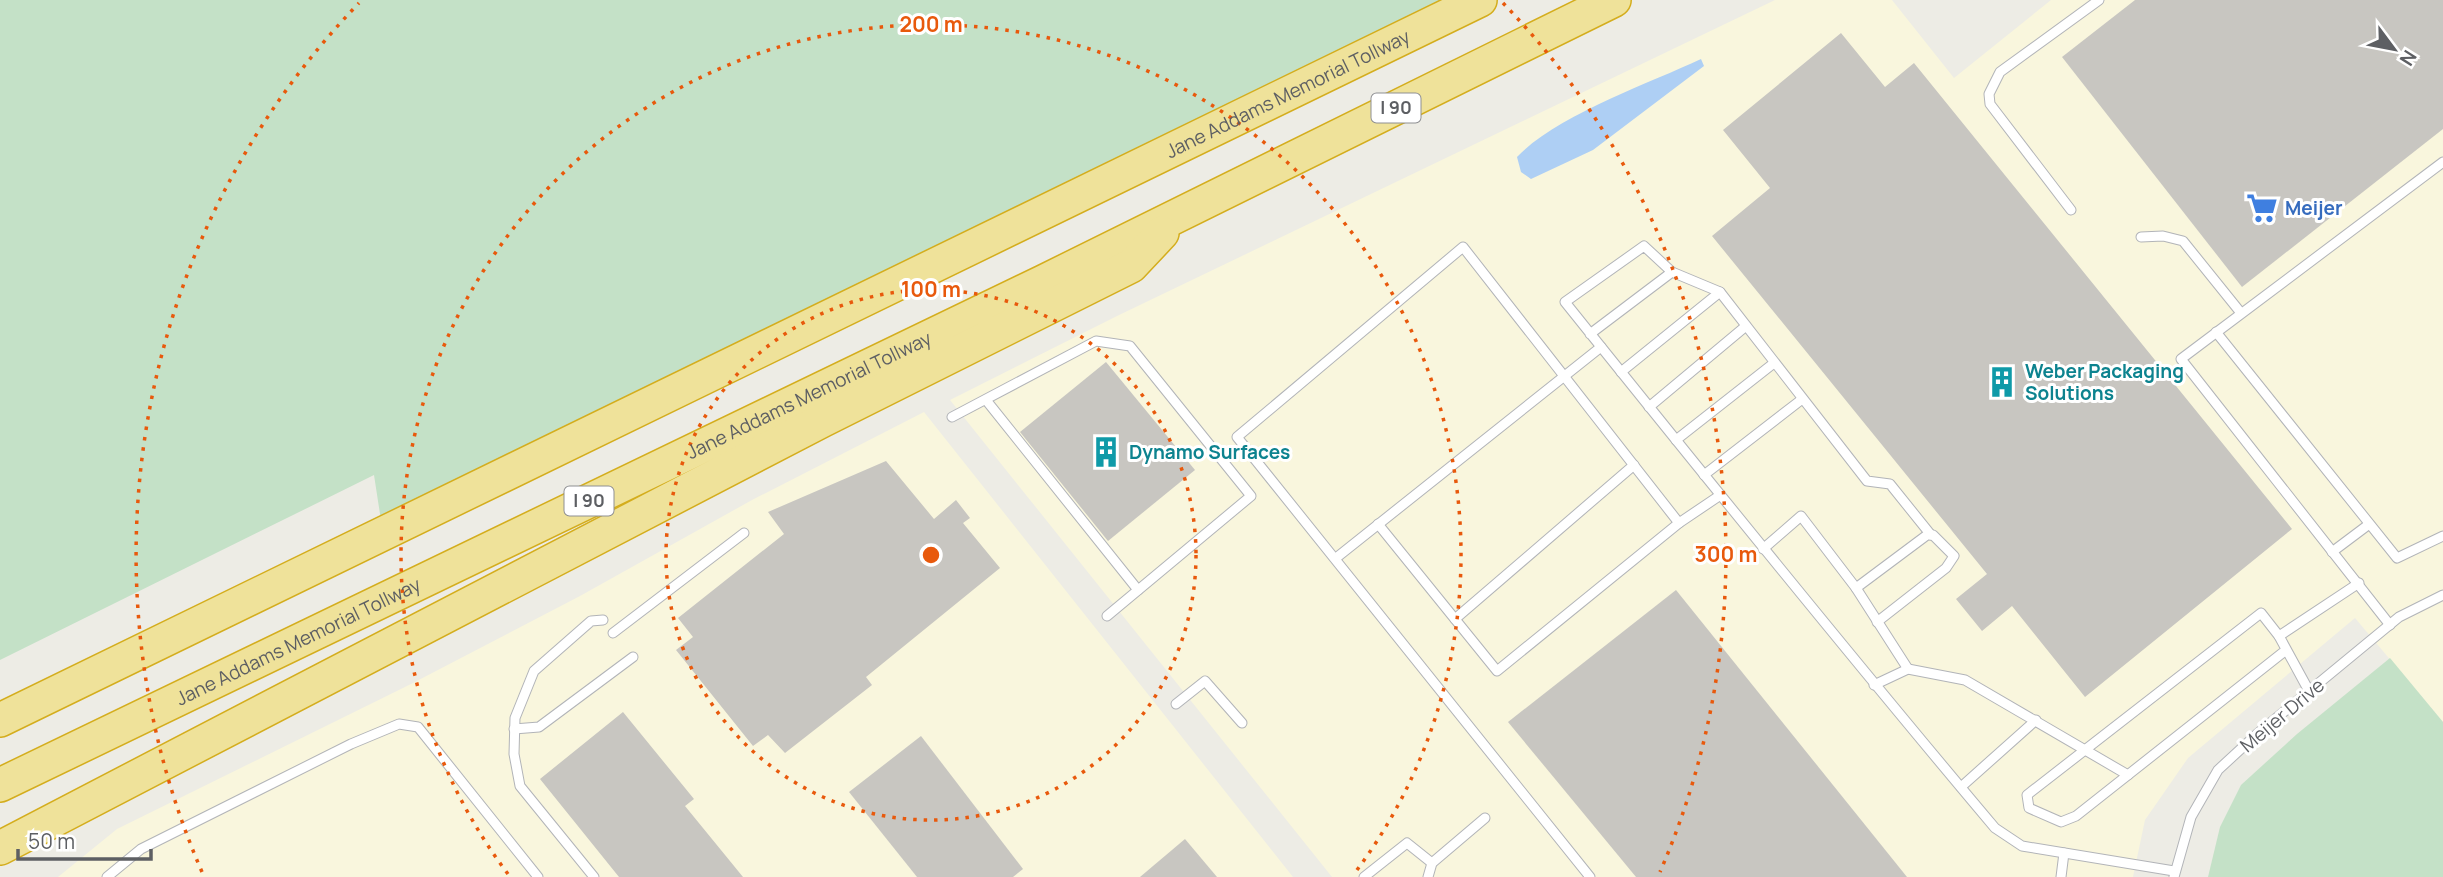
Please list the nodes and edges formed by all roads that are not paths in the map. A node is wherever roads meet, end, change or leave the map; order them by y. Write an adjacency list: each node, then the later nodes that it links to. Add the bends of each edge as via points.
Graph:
1 (1480, 0): 36 (highway, Jane Addams Memorial Tollway)
2 (1614, 0): 6 (highway, Jane Addams Memorial Tollway / I 90)
3 (2099, 0): 5 (lane, via 2000,72 1989,94 1990,104)
4 (2443, 162): 10 (lane)
5 (2071, 210)
6 (1178, 216): 60 (highway, Jane Addams Memorial Tollway / I 90); 63 (highway, via 1131,265)
7 (2141, 237): 10 (lane, via 2183,242)
8 (1672, 272): 9 (lane); 13 (lane); 13 (lane, via 1644,246 1565,302)
9 (1720, 292): 11 (lane); 16 (lane)
10 (2241, 313): 12 (lane)
11 (1746, 326): 15 (lane); 20 (lane)
12 (2216, 332): 28 (lane); 33 (lane, via 2181,359)
13 (1590, 334): 14 (lane)
14 (1601, 347): 16 (lane); 17 (lane)
15 (1774, 363): 19 (lane); 22 (lane)
16 (1621, 372): 20 (lane)
17 (1565, 374): 23 (lane); 27 (lane); 34 (lane, via 1463,247 1237,437)
18 (986, 400): 21 (lane); 38 (lane); 38 (lane, via 1096,341 1130,346 1251,496)
19 (1801, 400): 24 (lane); 30 (lane, via 1867,481 1890,484)
20 (1649, 407): 22 (lane)
21 (952, 418)
22 (1676, 440): 24 (lane)
23 (1634, 465): 26 (lane); 41 (lane)
24 (1704, 475): 25 (lane)
25 (1719, 496): 26 (lane); 32 (lane)
26 (1679, 523): 41 (lane, via 1497,671)
27 (1378, 524): 34 (lane); 41 (lane)
28 (2368, 525): 31 (lane, via 2396,558); 33 (lane)
29 (744, 533): 45 (lane)
30 (1931, 535): 37 (lane); 43 (lane, via 1954,556 1946,568)
31 (2443, 536)
32 (1763, 549): 37 (lane, via 1801,516); 50 (lane)
33 (2332, 552): 35 (lane)
34 (1336, 558): 72 (lane)
35 (2359, 583): 44 (lane); 46 (lane)
36 (275, 586): 52 (highway); 54 (highway, Jane Addams Memorial Tollway)
37 (1856, 588): 43 (lane)
38 (1138, 590): 40 (lane)
39 (2443, 595): 44 (lane, Meijer Drive)
40 (1107, 616)
41 (1455, 619)
42 (603, 620): 57 (lane, via 591,621 534,671)
43 (1877, 622): 49 (lane)
44 (2389, 625): 51 (lane, Meijer Drive)
45 (613, 633)
46 (2279, 636): 47 (lane); 58 (lane, via 2261,612)
47 (2286, 650): 51 (lane); 59 (lane)
48 (632, 657): 57 (lane, via 539,727)
49 (1908, 669): 50 (lane); 55 (lane, via 1965,680)
50 (1874, 685): 61 (lane)
51 (2309, 691): 66 (lane, Meijer Drive, via 2218,771 2191,817)
52 (0, 704)
53 (1176, 704): 56 (lane, via 1205,681)
54 (0, 720)
55 (2036, 720): 58 (lane); 61 (lane)
56 (1242, 723)
57 (514, 729): 69 (lane, via 520,786)
58 (2084, 749): 59 (lane); 59 (lane, via 2027,795 2029,808 2061,822 2076,816)
59 (2128, 775)
60 (0, 785)
61 (1961, 787): 64 (lane, via 1995,828 2022,846)
62 (1485, 818): 65 (lane)
63 (0, 848)
64 (2064, 853): 66 (lane); 73 (lane)
65 (1432, 863): 70 (lane, via 1408,844); 71 (lane)
66 (2174, 874)
67 (535, 876): 68 (lane, via 418,726 398,724 141,849)
68 (107, 877)
69 (594, 877)
70 (1364, 877)
71 (1428, 877)
72 (1590, 877)
73 (2061, 877)

